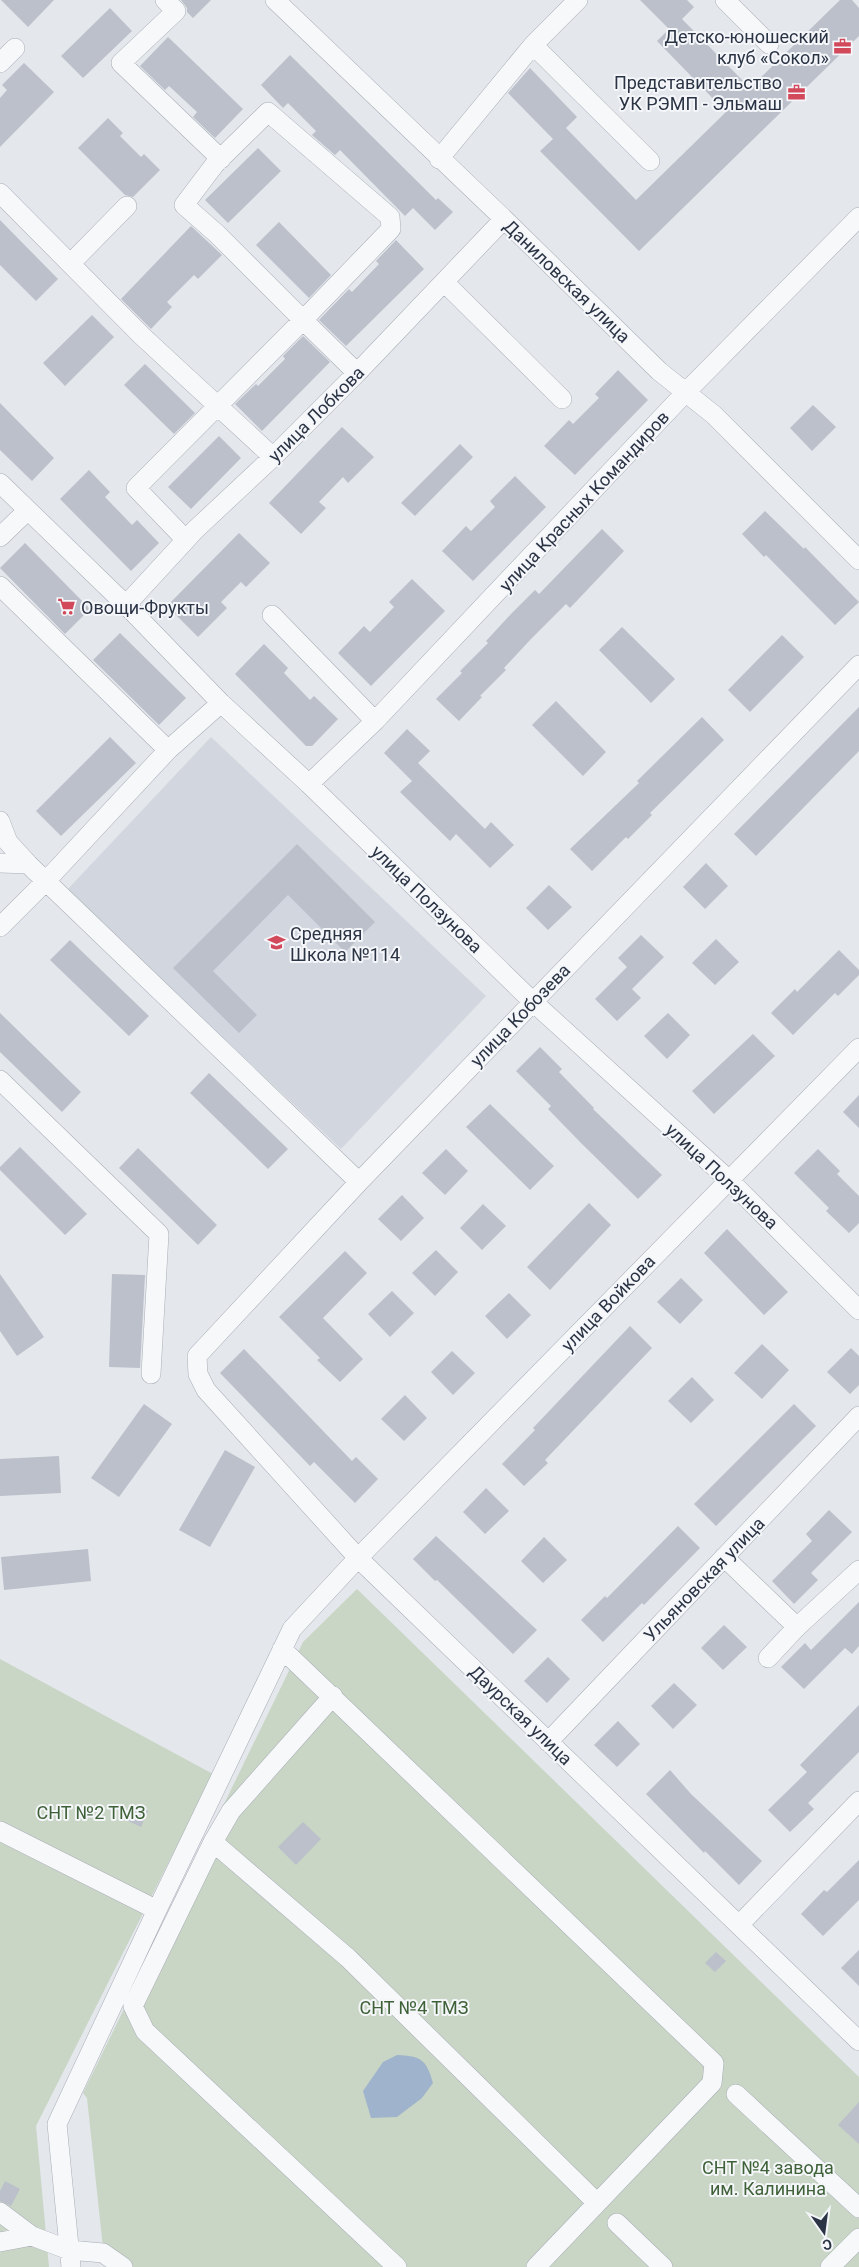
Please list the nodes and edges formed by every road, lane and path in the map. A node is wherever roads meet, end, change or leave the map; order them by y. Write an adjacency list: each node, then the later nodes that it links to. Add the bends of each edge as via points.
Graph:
1 (165, 0): 9 (street, via 176,11 122,63)
2 (275, 0): 10 (street, Даниловская улица)
3 (578, 0): 6 (street)
4 (725, 0): 5 (street)
5 (769, 44)
6 (533, 45): 10 (street); 11 (street)
7 (15, 48): 8 (street)
8 (0, 63)
9 (221, 159): 18 (street, via 184,205); 18 (street, via 268,112 390,217 391,229)
10 (439, 159): 15 (street, Даниловская улица)
11 (650, 161)
12 (0, 193): 16 (street)
13 (126, 206): 16 (street)
14 (859, 217): 20 (street, улица Красных Командиров)
15 (504, 219): 17 (street, улица Лобкова); 20 (street, Даниловская улица)
16 (71, 263): 22 (street, via 142,336)
17 (444, 282): 19 (street, улица Лобкова); 21 (street)
18 (303, 320): 19 (street); 22 (street)
19 (357, 373): 23 (street, улица Лобкова)
20 (686, 394): 28 (street, Даниловская улица, via 714,415); 34 (street, улица Красных Командиров)
21 (562, 399)
22 (217, 405): 23 (street); 27 (street, via 136,488)
23 (273, 457): 27 (street, улица Лобкова)
24 (0, 483): 25 (street, улица Ползунова)
25 (28, 510): 26 (street); 30 (street, улица Ползунова)
26 (0, 537)
27 (186, 540): 30 (street, улица Лобкова)
28 (859, 560)
29 (0, 586): 35 (street)
30 (126, 605): 33 (street, улица Ползунова)
31 (272, 616): 34 (street)
32 (859, 665): 42 (street, улица Кобозева)
33 (221, 703): 35 (street); 36 (street, улица Ползунова)
34 (375, 721): 36 (street, улица Красных Командиров)
35 (168, 750): 40 (street)
36 (309, 784): 42 (street, улица Ползунова)
37 (0, 821): 39 (street, via 8,842)
38 (0, 863): 39 (street)
39 (28, 864): 40 (street)
40 (46, 882): 41 (street); 46 (street)
41 (0, 927)
42 (532, 1002): 45 (street, улица Ползунова); 46 (street, улица Кобозева)
43 (859, 1048): 45 (street, улица Войкова)
44 (0, 1080): 48 (street, via 158,1234)
45 (729, 1180): 47 (street, улица Ползунова); 51 (street, улица Войкова)
46 (359, 1182): 49 (street, улица Кобозева, via 197,1356)
47 (859, 1310)
48 (152, 1374)
49 (198, 1374): 51 (street, Даурская улица, via 206,1390)
50 (859, 1416): 52 (street, Ульяновская улица)
51 (358, 1558): 55 (street, улица Войкова, via 292,1629); 58 (street, Даурская улица)
52 (724, 1558): 54 (street); 58 (street, Ульяновская улица)
53 (859, 1570): 54 (street)
54 (797, 1627): 56 (street)
55 (282, 1649): 57 (street); 62 (street, улица Войкова)
56 (768, 1658)
57 (333, 1696): 61 (street, via 231,1811); 66 (street, via 714,2063 712,2083)
58 (548, 1742): 63 (street, Даурская улица)
59 (859, 1801): 63 (street)
60 (0, 1831): 62 (street)
61 (213, 1842): 66 (street, via 348,1958); 75 (street, via 133,2006 145,2031)
62 (157, 1910): 73 (street, улица Войкова, via 57,2124)
63 (739, 1925): 64 (street, Даурская улица)
64 (859, 2041)
65 (736, 2094): 67 (street)
66 (597, 2203): 76 (street)
67 (859, 2208)
68 (0, 2212): 70 (street)
69 (617, 2223): 77 (street)
70 (32, 2236): 72 (street); 73 (street)
71 (859, 2238): 78 (street)
72 (0, 2242)
73 (70, 2259): 74 (street, via 103,2252)
74 (123, 2267)
75 (397, 2267)
76 (536, 2267)
77 (663, 2267)
78 (830, 2267)

